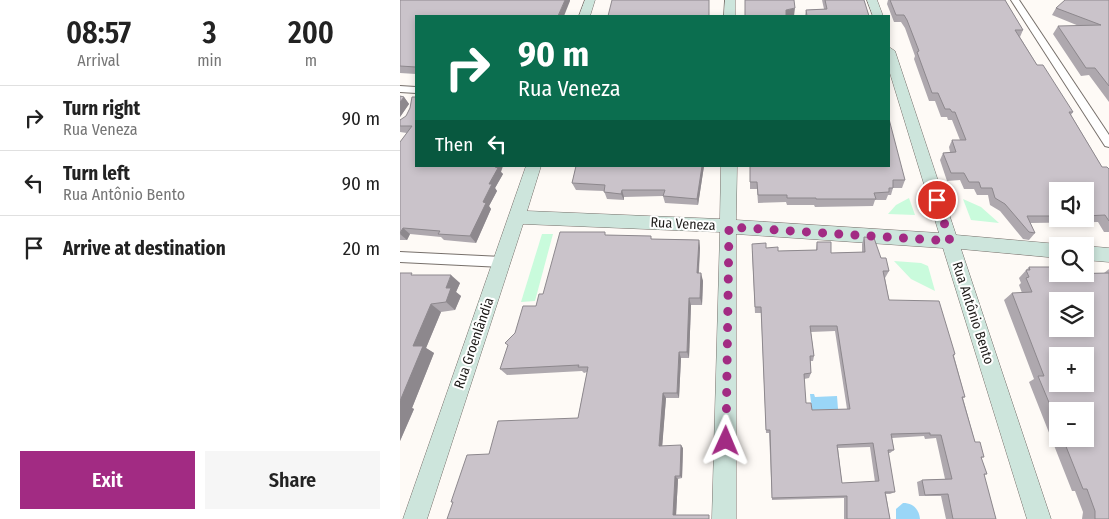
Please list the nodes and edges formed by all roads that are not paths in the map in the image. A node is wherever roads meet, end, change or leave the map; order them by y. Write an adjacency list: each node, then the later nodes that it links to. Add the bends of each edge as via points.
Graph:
1 (590, 0): 5 (street)
2 (730, 0): 6 (street)
3 (872, 0): 7 (street)
4 (1015, 0): 11 (street)
5 (585, 15)
6 (730, 15)
7 (878, 15)
8 (890, 54): 16 (street, Rua Antônio Bento)
9 (400, 89): 10 (street)
10 (415, 90)
11 (1109, 143)
12 (534, 167): 14 (street, Rua Groenlândia)
13 (729, 167): 15 (street)
14 (517, 217): 15 (street, Rua Veneza); 21 (street, Rua Groenlândia)
15 (729, 227): 16 (street, Rua Veneza); 23 (street)
16 (950, 241): 17 (street, Rua Veneza); 24 (street, Rua Antônio Bento)
17 (1049, 250)
18 (1094, 254): 19 (street)
19 (1109, 255)
20 (400, 256): 21 (street)
21 (502, 262): 22 (street, Rua Groenlândia)
22 (415, 519)
23 (724, 519)
24 (1039, 519)

